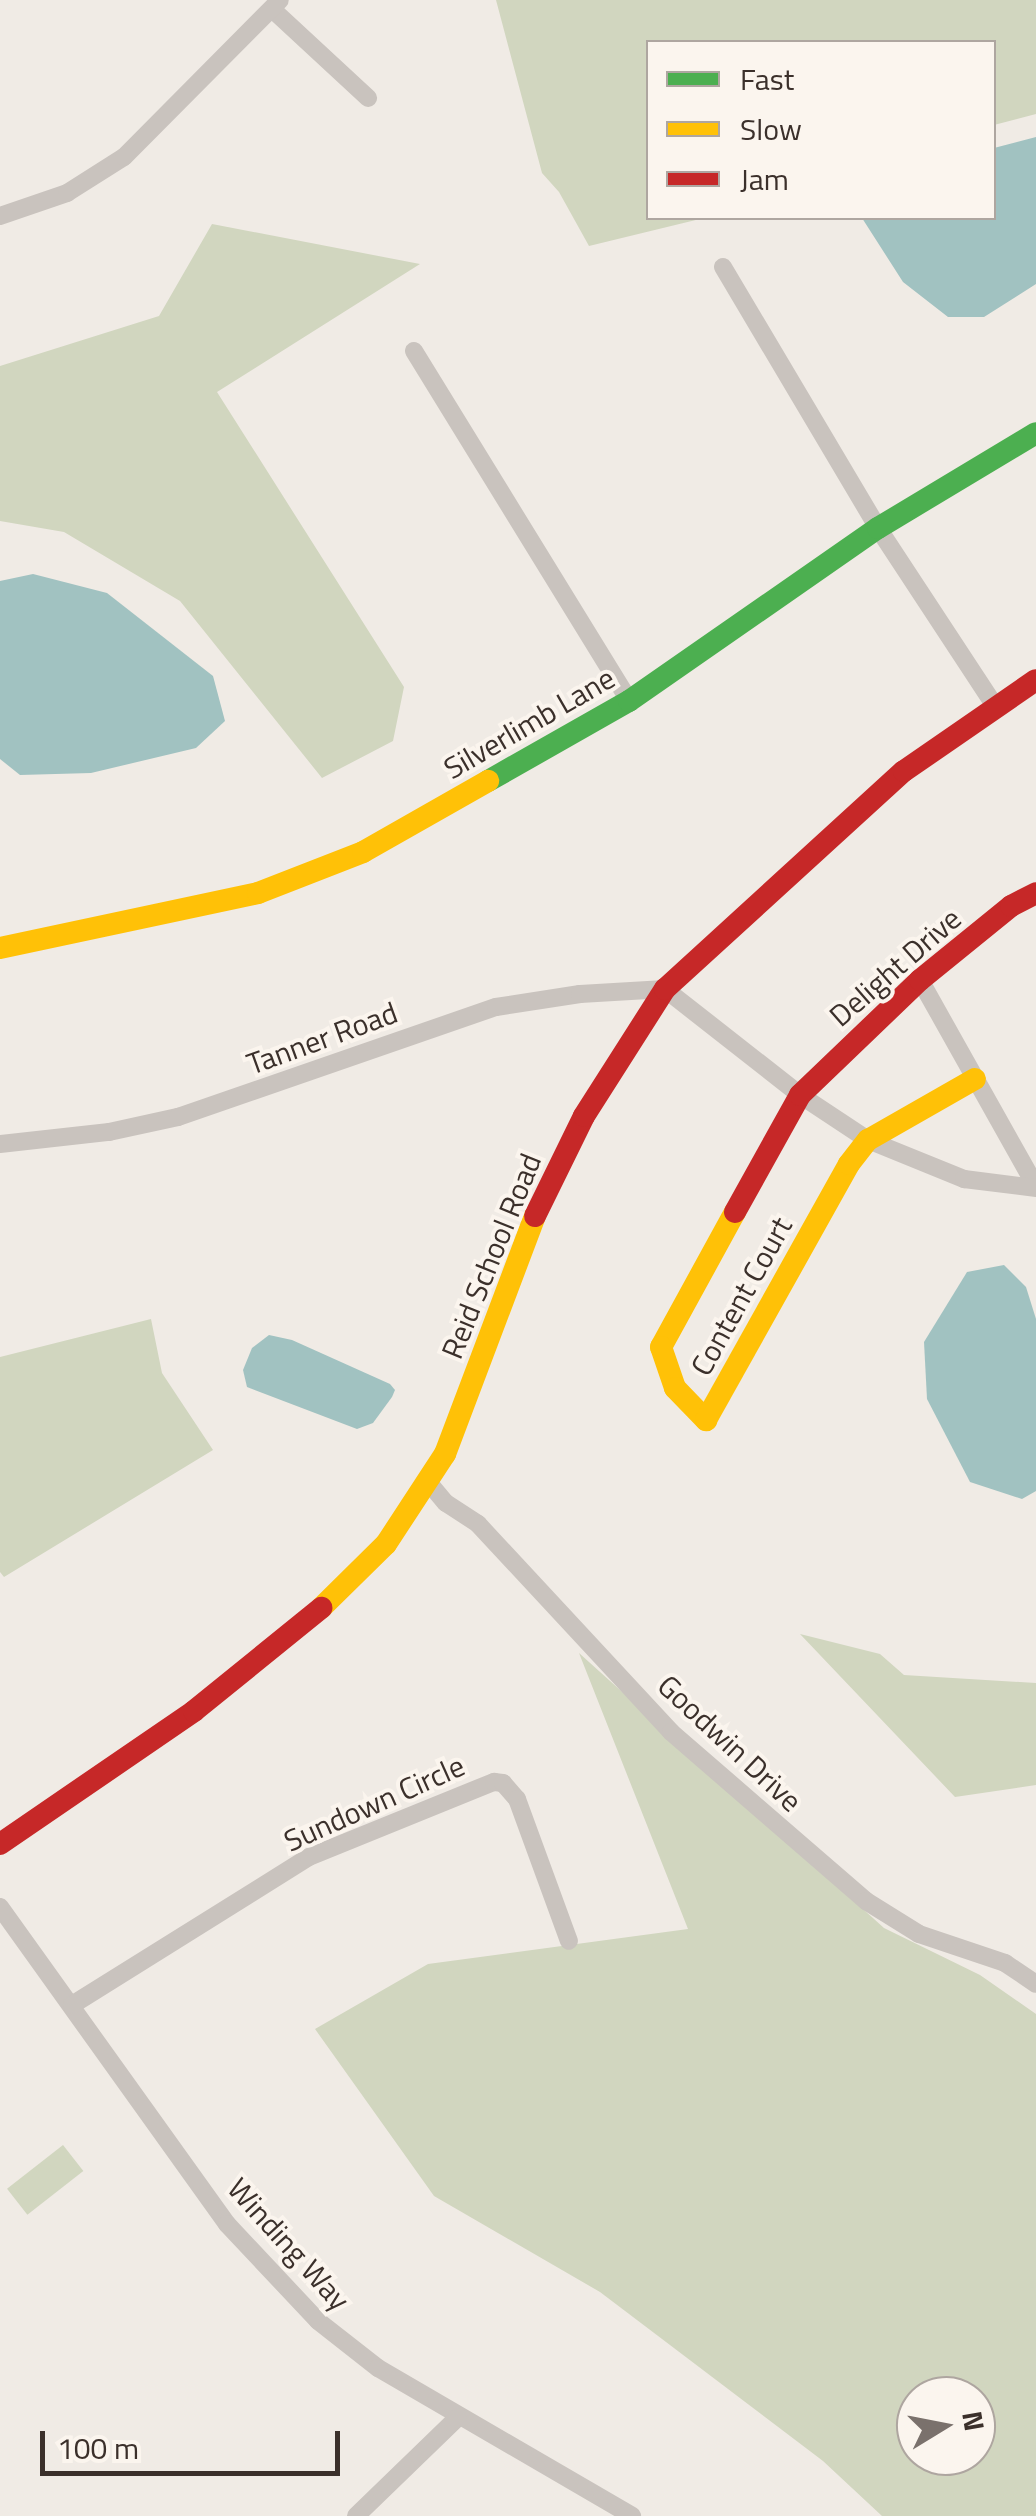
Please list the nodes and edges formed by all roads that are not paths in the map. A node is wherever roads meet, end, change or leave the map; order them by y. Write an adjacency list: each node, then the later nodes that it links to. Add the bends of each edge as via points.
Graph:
1 (276, 4): 2 (street); 3 (street, via 124,157 67,193)
2 (368, 98)
3 (0, 216)
4 (723, 267): 7 (street)
5 (414, 350): 9 (street)
6 (1036, 434): 7 (street, Silverlimb Lane)
7 (878, 528): 9 (street, Silverlimb Lane); 10 (street)
8 (1036, 680): 10 (street, Reid School Road)
9 (629, 701): 12 (street, Silverlimb Lane, via 364,852 258,893)
10 (995, 706): 14 (street, Reid School Road, via 860,808)
11 (1036, 892): 13 (street, Delight Drive)
12 (0, 948)
13 (920, 980): 15 (street); 16 (street, Delight Drive)
14 (665, 990): 16 (street); 18 (street, Tanner Road, via 496,1006 178,1117); 20 (street, Reid School Road, via 552,1178)
15 (976, 1079): 17 (street, Content Court); 19 (street)
16 (800, 1095): 17 (street); 17 (street, Content Court, via 661,1347 674,1388 706,1420)
17 (868, 1140): 19 (street, via 964,1179)
18 (0, 1144)
19 (1036, 1188)
20 (430, 1483): 21 (street, Reid School Road, via 386,1544 297,1629 188,1716); 24 (street, Goodwin Drive, via 478,1524 672,1732 866,1901 919,1934 979,1952)
21 (0, 1844)
22 (0, 1906): 25 (street, Winding Way)
23 (569, 1941): 25 (street, Sundown Circle, via 518,1798 494,1782 309,1856)
24 (1036, 1984)
25 (72, 2005): 26 (street, Winding Way, via 228,2224 276,2280 349,2347)
26 (458, 2417): 27 (street); 28 (street, Winding Way)
27 (356, 2516)
28 (632, 2516)

